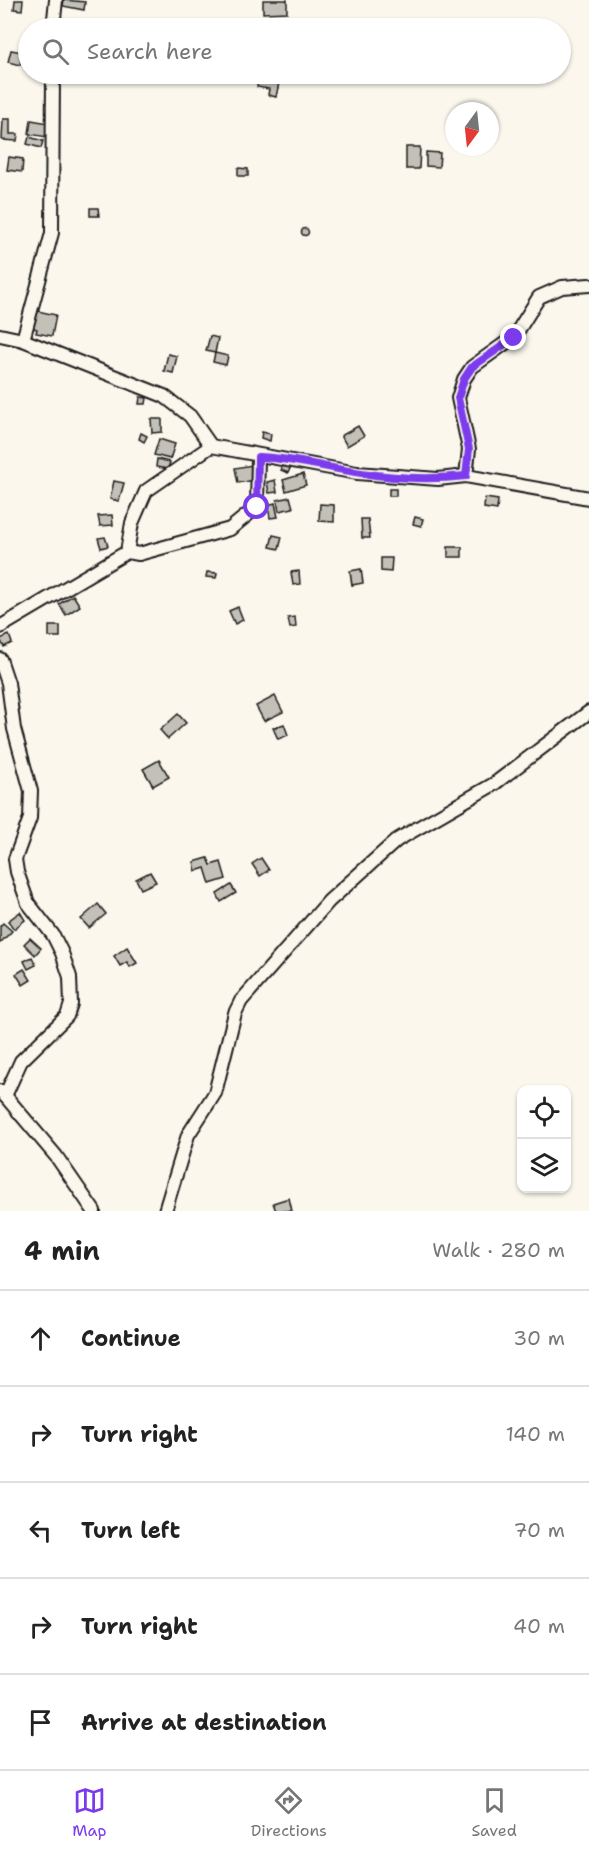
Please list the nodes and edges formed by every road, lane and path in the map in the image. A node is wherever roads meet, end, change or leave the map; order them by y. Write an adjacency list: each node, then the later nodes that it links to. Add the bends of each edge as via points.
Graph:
1 (56, 0): 2 (street)
2 (54, 18)
3 (53, 84): 6 (street, via 52,233)
4 (589, 285): 9 (street, via 562,287 539,297 514,338 472,367 464,379 458,398 469,449)
5 (0, 335): 6 (street)
6 (23, 340): 7 (street, via 164,396 190,416)
7 (211, 446): 8 (street); 11 (street, via 146,491 132,523)
8 (258, 457): 9 (street, via 357,473 438,479); 11 (street, via 257,507 230,529 139,554)
9 (466, 476): 10 (street)
10 (589, 498)
11 (127, 552): 12 (street)
12 (0, 627)
13 (0, 659): 15 (street, via 31,791 30,818 15,859 17,872 28,903 62,953 70,977 71,1004 68,1016 21,1061)
14 (589, 712): 17 (street, via 494,784 397,840 329,901 241,1001 214,1093 188,1135)
15 (2, 1093): 16 (street, via 56,1156)
16 (94, 1211)
17 (165, 1211)

